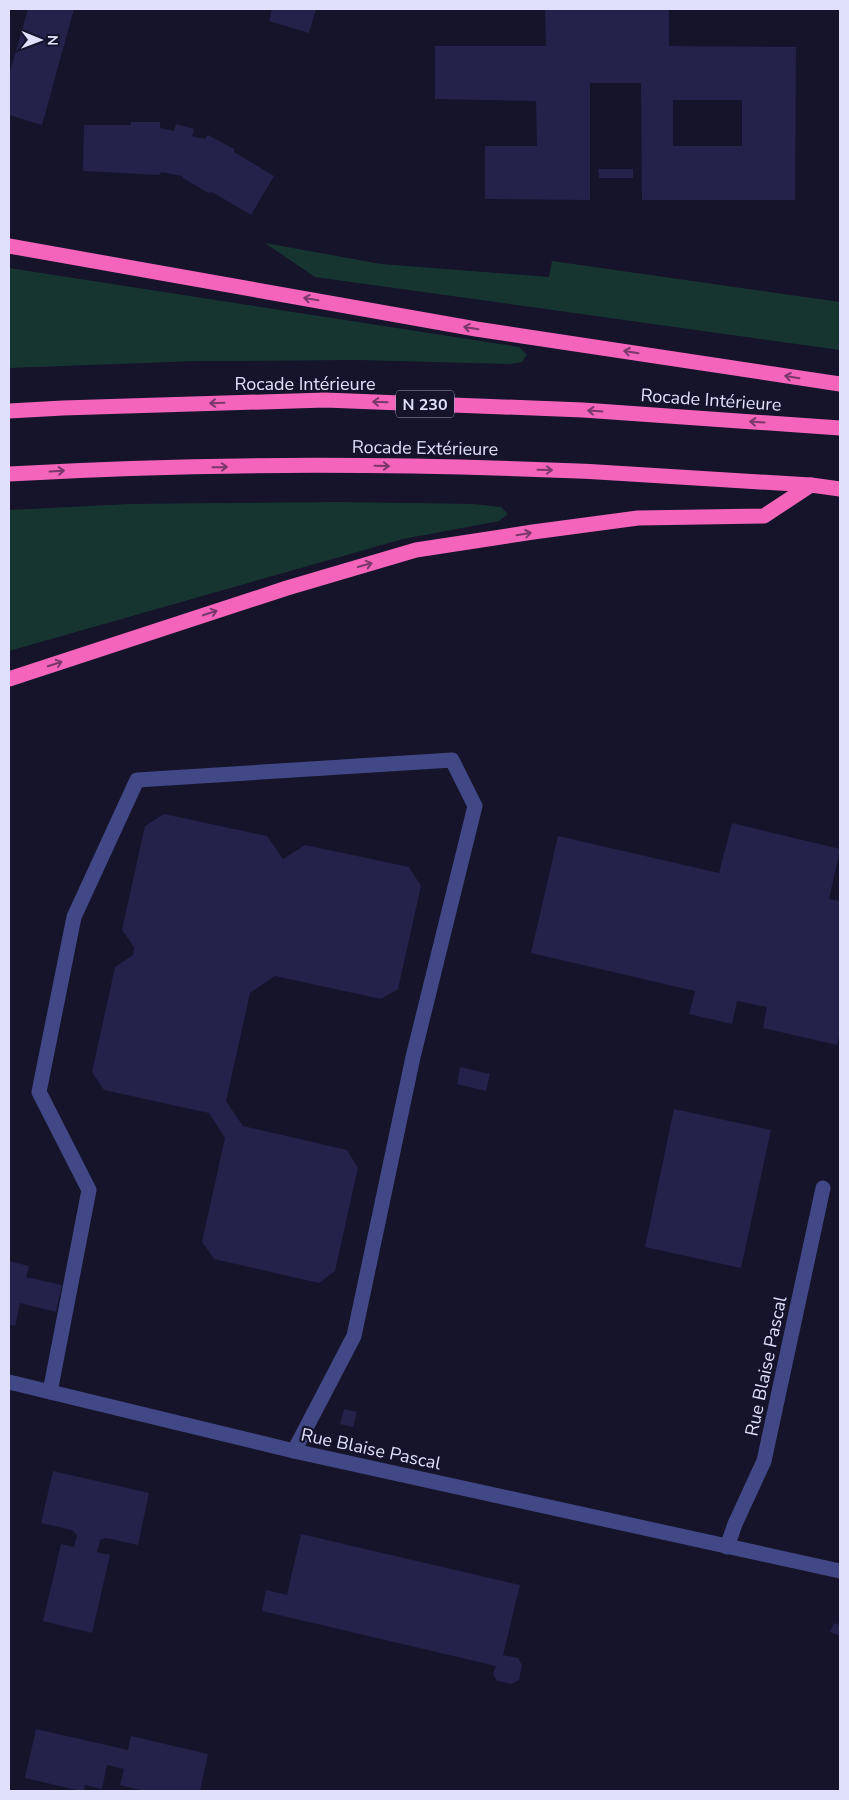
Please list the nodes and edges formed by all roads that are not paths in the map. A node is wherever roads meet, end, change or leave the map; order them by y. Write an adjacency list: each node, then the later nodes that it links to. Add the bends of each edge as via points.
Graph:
1 (9, 246): 2 (highway, one-way to 1, via 476,329)
2 (840, 384)
3 (9, 411): 4 (highway, Rocade Intérieure / N 230, one-way to 3, via 583,410 325,400)
4 (840, 428)
5 (9, 474): 6 (highway, Rocade Extérieure, one-way to 6, via 324,465 577,471)
6 (812, 485): 7 (highway, Rocade Extérieure); 8 (highway, one-way to 6, via 287,588 416,550 638,518 764,516)
7 (840, 489)
8 (9, 679)
9 (823, 1188): 13 (street, Rue Blaise Pascal, via 764,1462)
10 (9, 1382): 11 (street, Rue Blaise Pascal)
11 (50, 1392): 12 (street, Rue Blaise Pascal); 12 (street, via 90,1190 39,1092 74,917 137,780 452,760 475,806 413,1057 354,1336)
12 (294, 1451): 13 (street, Rue Blaise Pascal)
13 (727, 1546): 14 (street, Rue Blaise Pascal)
14 (840, 1571)

